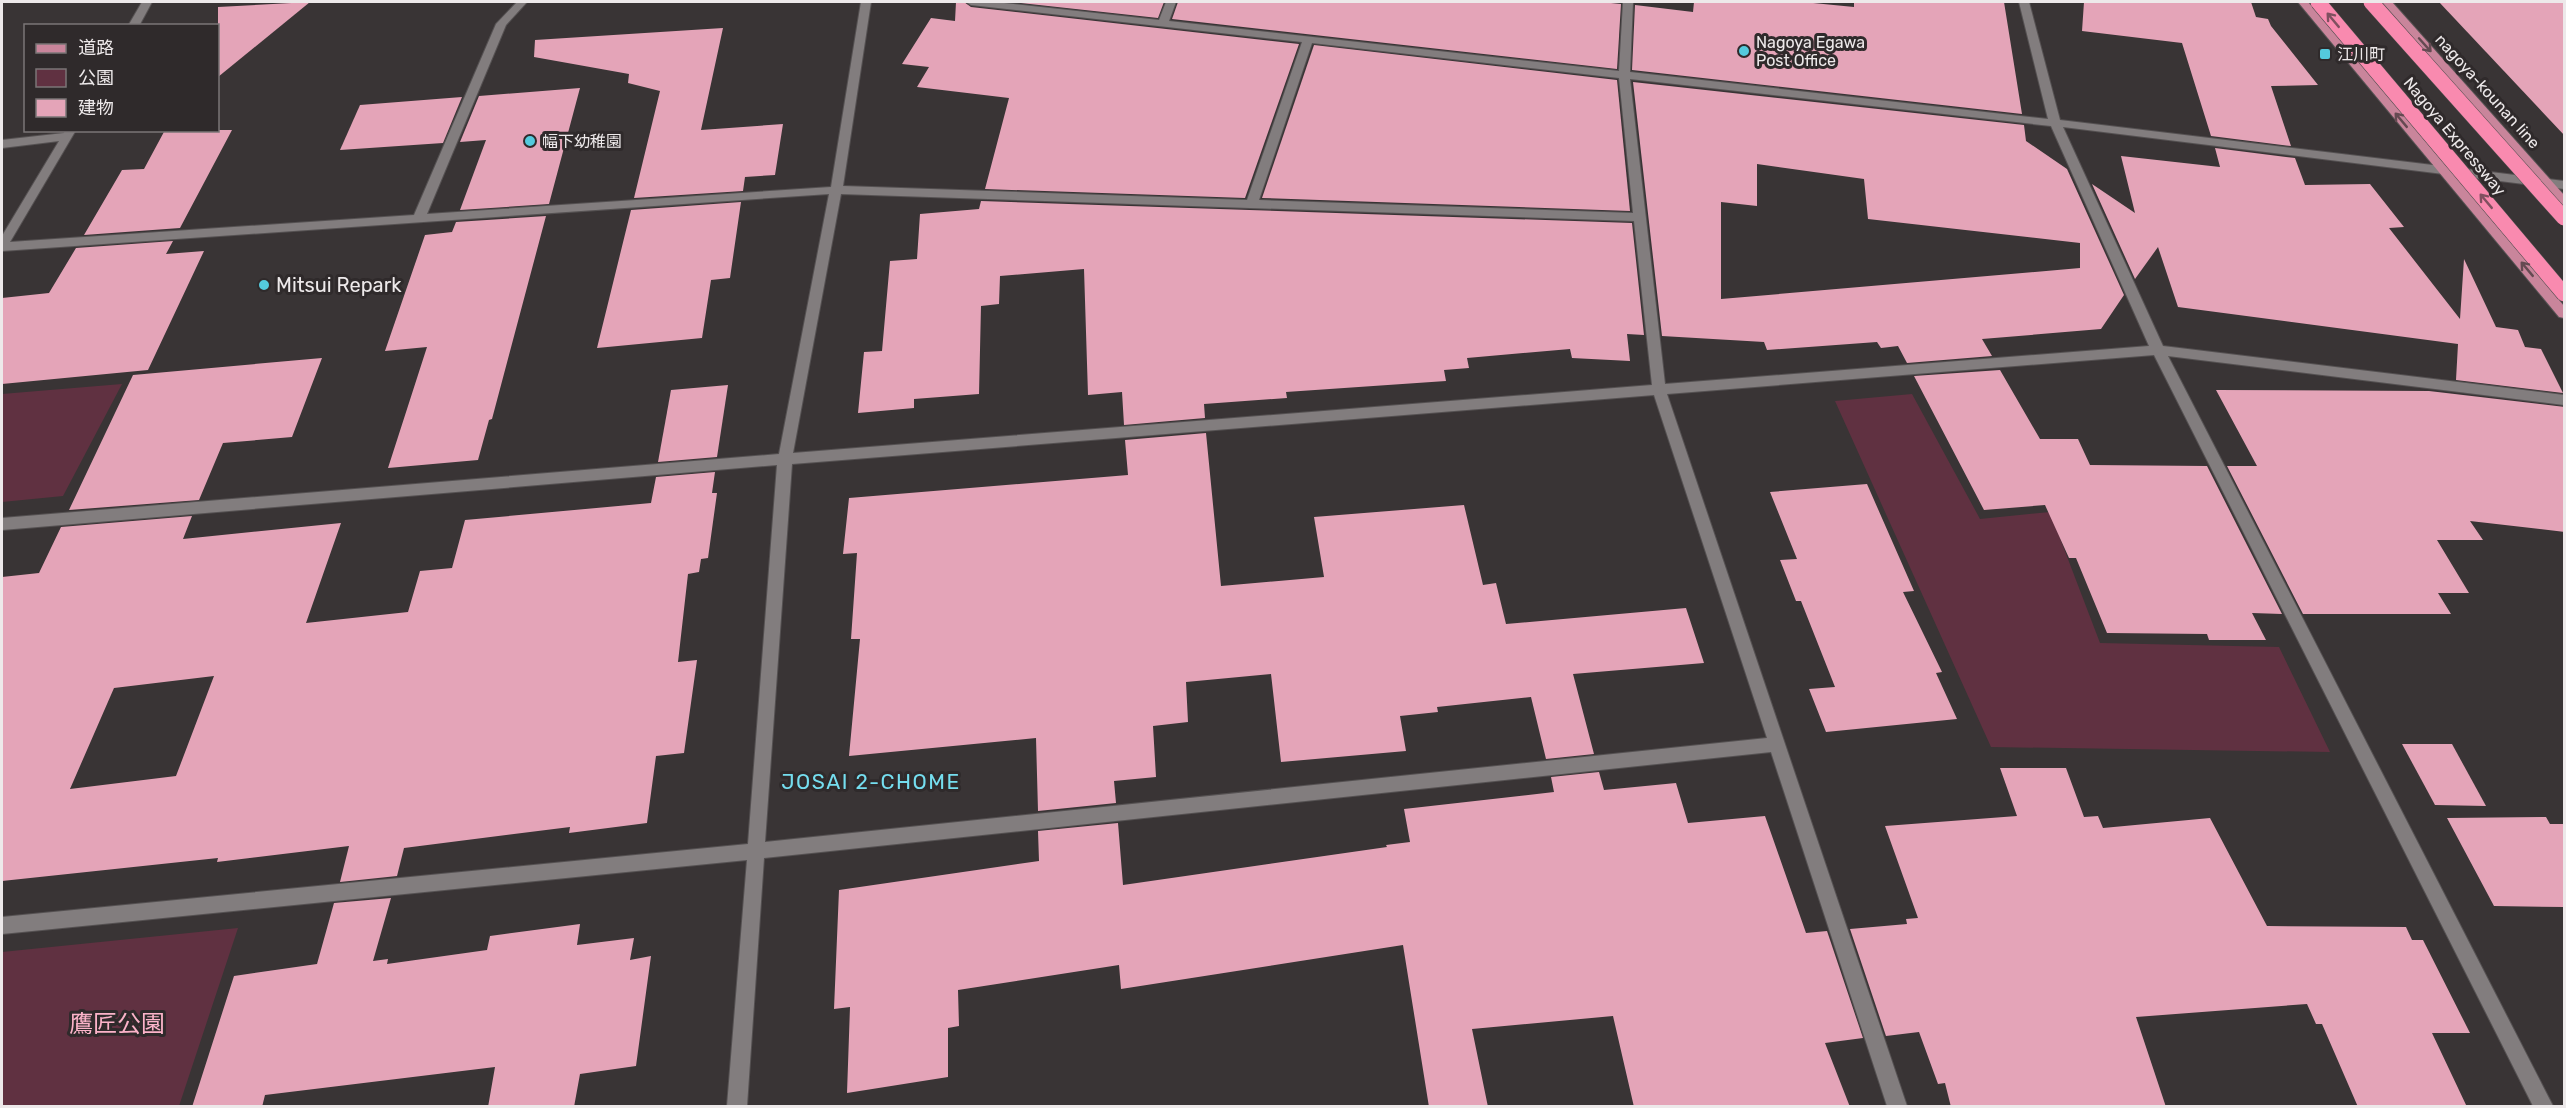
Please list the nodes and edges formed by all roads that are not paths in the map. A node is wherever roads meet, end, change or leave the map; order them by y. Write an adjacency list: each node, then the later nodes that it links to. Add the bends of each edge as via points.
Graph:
1 (147, 2): 13 (street)
2 (522, 2): 26 (street, via 501,24)
3 (866, 2): 22 (street)
4 (971, 2): 12 (street)
5 (1171, 2): 12 (street)
6 (1628, 2): 15 (street)
7 (2024, 2): 16 (street)
8 (2303, 2): 19 (main road, one-way to 8)
9 (2318, 2): 29 (highway, Nagoya Expressway, one-way to 9, bridge)
10 (2371, 2): 27 (highway, Nagoya Expressway, bridge)
11 (2386, 2): 20 (main road, nagoya-kounan line, one-way to 20)
12 (1163, 23): 14 (street)
13 (134, 24)
14 (1308, 40): 15 (street); 24 (street)
15 (1624, 76): 16 (street); 25 (street)
16 (2055, 123): 19 (street); 31 (street)
17 (69, 134): 18 (street); 28 (street)
18 (2, 144)
19 (2444, 171): 20 (street); 30 (main road, one-way to 19)
20 (2547, 183): 21 (street); 23 (main road, nagoya-kounan line)
21 (2565, 185)
22 (836, 190): 24 (street); 26 (street); 34 (street)
23 (2565, 202)
24 (1252, 204): 25 (street)
25 (1640, 217): 32 (street)
26 (419, 218): 28 (street)
27 (2565, 218)
28 (2, 247)
29 (2565, 294)
30 (2565, 314)
31 (2158, 350): 32 (street); 33 (street); 41 (street)
32 (1659, 389): 34 (street); 36 (street)
33 (2565, 400)
34 (785, 459): 35 (street); 37 (street)
35 (2, 524)
36 (1777, 744): 37 (street); 40 (street)
37 (756, 851): 38 (street); 39 (street)
38 (2, 926)
39 (737, 1107)
40 (1897, 1107)
41 (2543, 1107)

